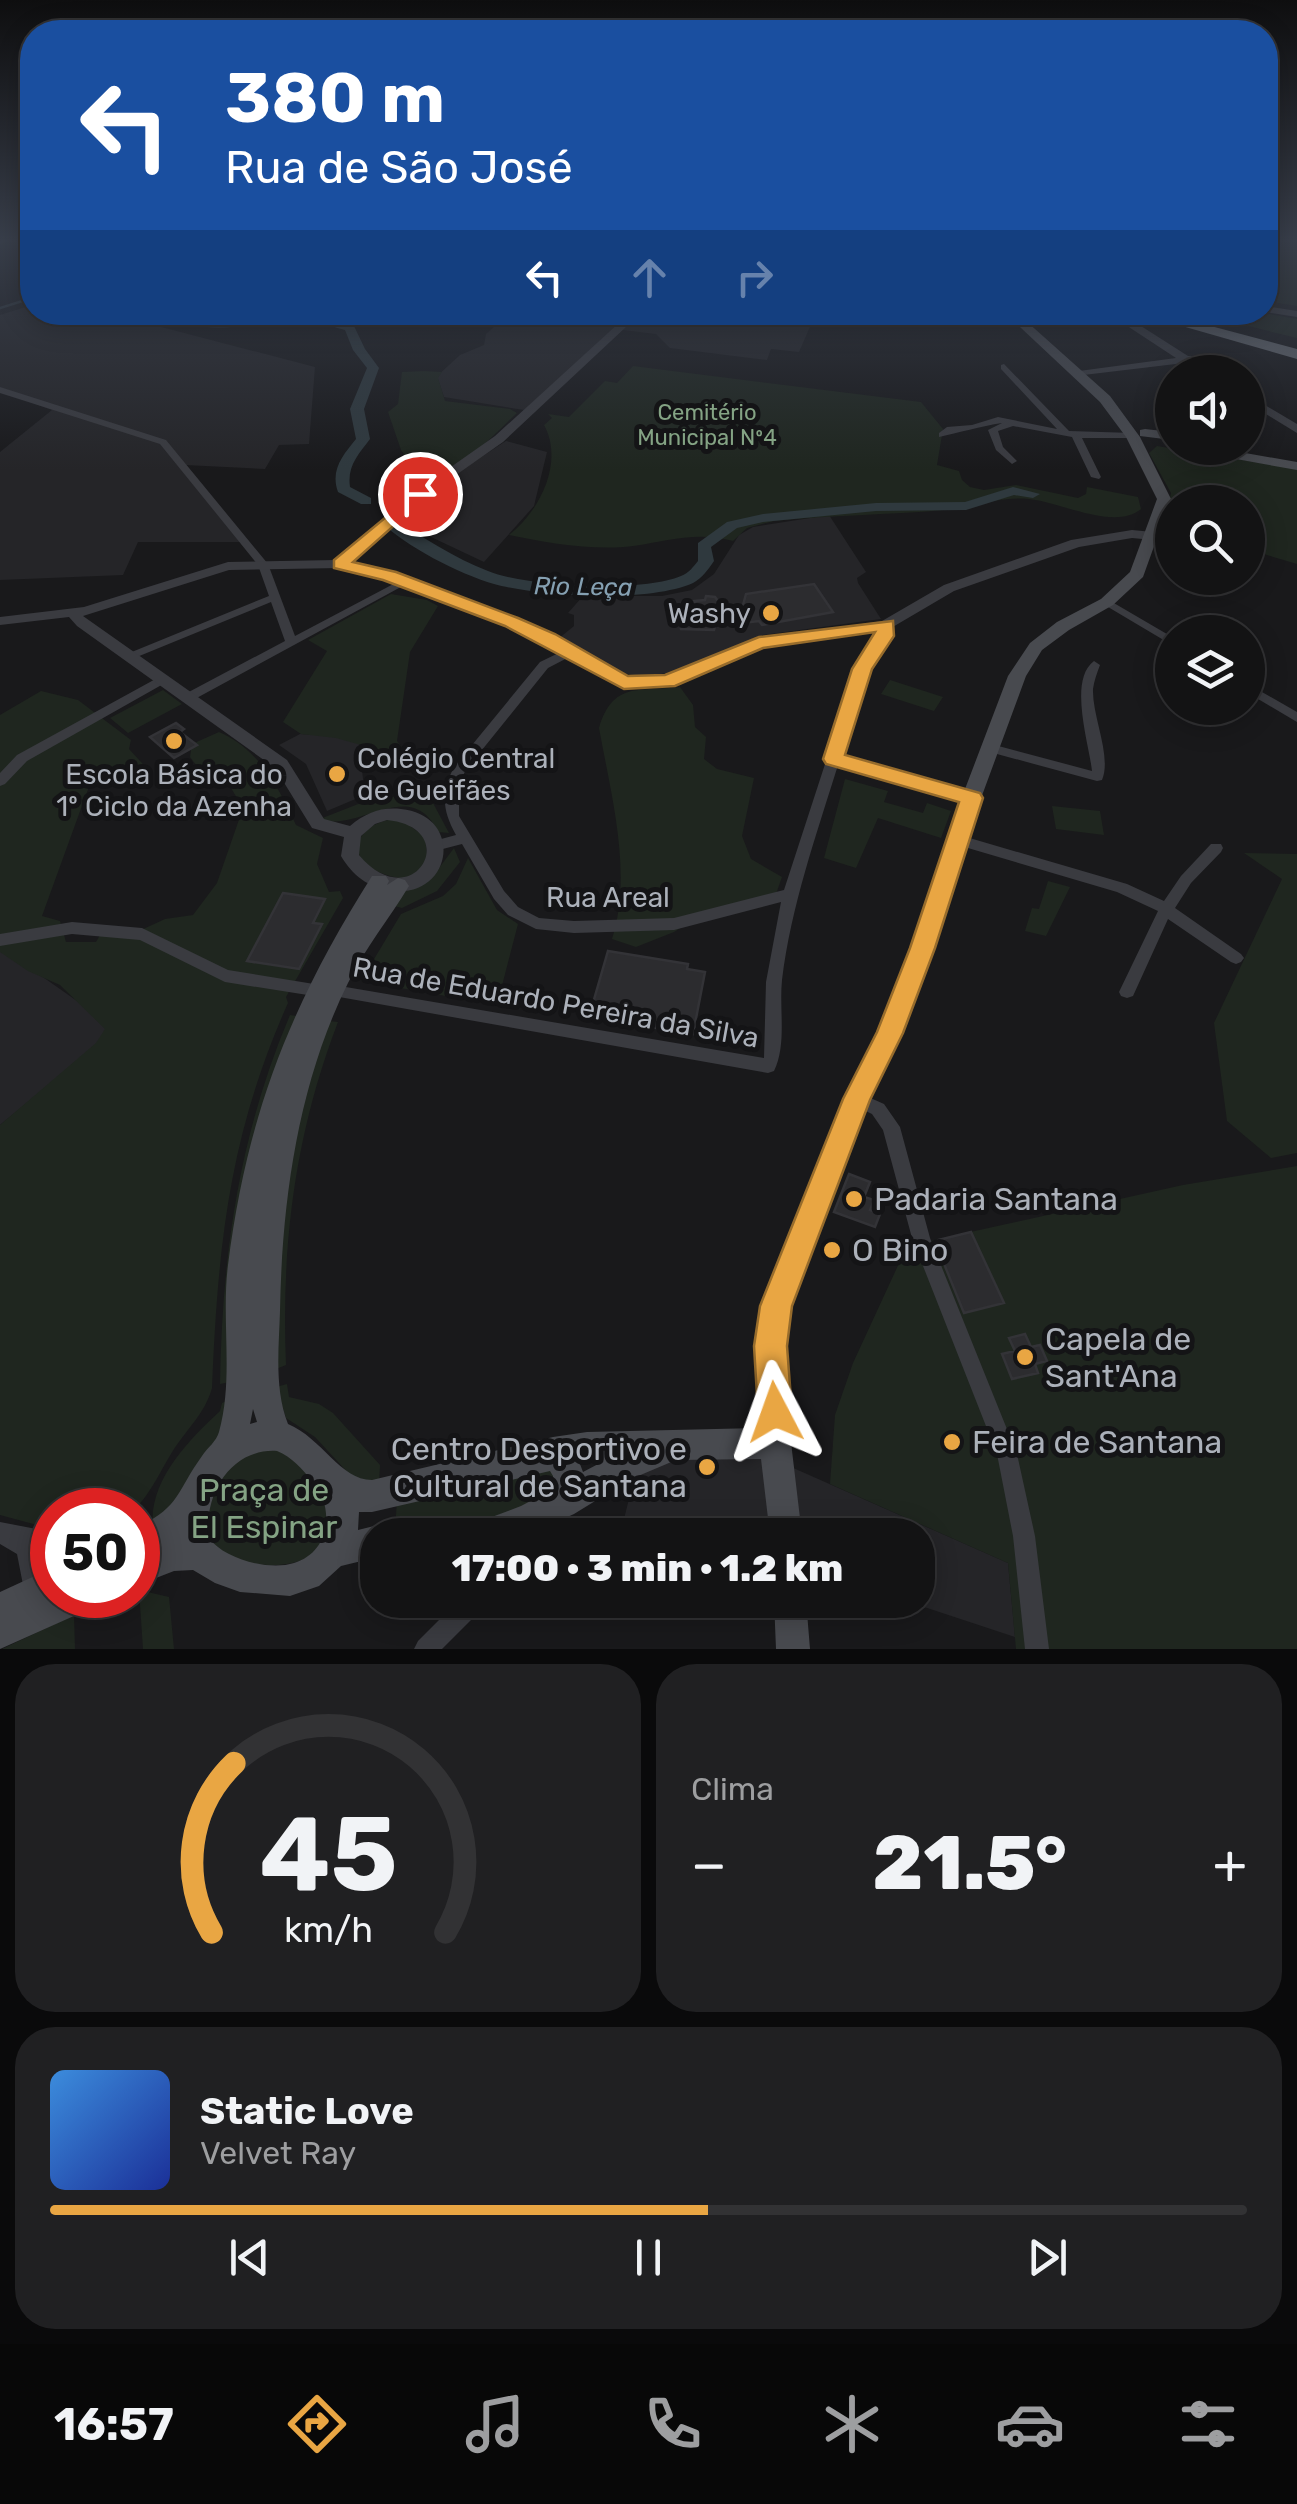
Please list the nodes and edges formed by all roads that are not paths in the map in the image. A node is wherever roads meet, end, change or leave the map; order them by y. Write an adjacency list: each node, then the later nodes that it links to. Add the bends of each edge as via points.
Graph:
1 (624, 325): 32 (street, via 499,439 415,498)
2 (1024, 325): 13 (main road)
3 (1136, 325): 9 (street)
4 (1150, 325): 10 (street)
5 (1174, 325): 8 (highway)
6 (1225, 325): 7 (highway)
7 (1297, 344)
8 (1297, 354)
9 (1185, 355)
10 (1186, 355)
11 (1155, 364): 13 (street)
12 (1004, 367): 19 (street)
13 (1086, 373): 22 (main road)
14 (0, 390): 31 (street, via 163,442)
15 (1267, 405): 16 (street); 18 (street)
16 (1297, 418)
17 (1012, 423): 19 (street); 20 (street, via 998,420); 27 (street, via 993,430)
18 (1297, 429)
19 (1071, 435): 22 (street); 29 (street)
20 (942, 436)
21 (1155, 436): 22 (main road)
22 (1138, 437): 23 (main road); 30 (main road, via 1162,490)
23 (1155, 440)
24 (1265, 452): 25 (main road)
25 (1297, 458)
26 (1265, 460): 28 (main road)
27 (1012, 461)
28 (1297, 466)
29 (1096, 477)
30 (1154, 531): 35 (main road, via 1137,574); 38 (street, via 1064,547 948,588)
31 (264, 564): 32 (street); 34 (street); 36 (street, via 228,566)
32 (340, 564): 33 (street)
33 (405, 582): 40 (street); 41 (street, via 512,622)
34 (275, 598): 40 (street); 42 (street)
35 (1107, 602): 39 (street); 48 (main road, via 1036,647 1017,676)
36 (73, 613): 37 (street); 42 (street)
37 (0, 621)
38 (886, 625): 41 (street, via 759,643 652,684 624,682); 49 (street, via 862,669)
39 (1155, 632)
40 (291, 641): 45 (street)
41 (569, 652): 53 (street, Rua Areal, via 544,665 459,770 450,804)
42 (128, 656): 44 (street)
43 (1094, 665): 48 (street, via 1087,686 1097,777)
44 (161, 680): 45 (street); 50 (street, via 22,758)
45 (188, 697): 52 (street, via 281,764 318,824)
46 (1265, 698): 47 (street)
47 (1297, 718)
48 (991, 748): 51 (main road)
49 (834, 759): 51 (street); 58 (street)
50 (0, 781)
51 (972, 798): 54 (main road)
52 (353, 834): 55 (street, via 376,817 406,814 428,826); 57 (street, via 353,861)
53 (464, 838): 55 (street); 58 (street, Rua Areal, via 499,895 539,924 674,924)
54 (956, 839): 59 (street, via 1122,888); 64 (main road, via 923,948)
55 (435, 846): 57 (street, via 429,872 417,881)
56 (1216, 848): 59 (street)
57 (388, 884): 62 (main road)
58 (790, 894): 62 (street, Rua de Eduardo Pereira da Silva, via 768,1066)
59 (1164, 908): 61 (street); 63 (street)
60 (0, 940): 62 (street, Rua de Eduardo Pereira da Silva, via 72,928 142,934 225,976)
61 (1236, 958)
62 (324, 991): 65 (main road, via 295,1094 266,1268 264,1382); 68 (main road, via 272,1100 255,1172 241,1276 239,1414)
63 (1127, 992)
64 (856, 1099): 66 (main road, via 772,1323); 89 (street, via 878,1109 891,1127 923,1243 1007,1454)
65 (278, 1436): 68 (main road, via 256,1437); 70 (main road, via 302,1446)
66 (778, 1443): 67 (main road); 73 (main road)
67 (694, 1444): 69 (main road); 72 (main road, via 635,1461)
68 (227, 1451): 71 (main road, via 204,1475)
69 (553, 1452): 70 (main road, via 372,1496); 72 (main road, via 569,1472 569,1490)
70 (335, 1485): 77 (main road, via 344,1521)
71 (192, 1506): 74 (main road); 78 (main road, via 191,1532)
72 (544, 1518)
73 (785, 1518)
74 (160, 1533)
75 (6, 1535): 79 (street, via 27,1548)
76 (360, 1545): 77 (main road)
77 (331, 1552): 78 (main road, via 291,1580 236,1576)
78 (200, 1554): 80 (main road)
79 (30, 1559)
80 (160, 1560)
81 (30, 1601): 83 (main road)
82 (30, 1608): 86 (main road)
83 (0, 1609)
84 (456, 1618): 87 (street)
85 (791, 1618): 88 (main road)
86 (0, 1634)
87 (426, 1649)
88 (793, 1649)
89 (1037, 1649)

